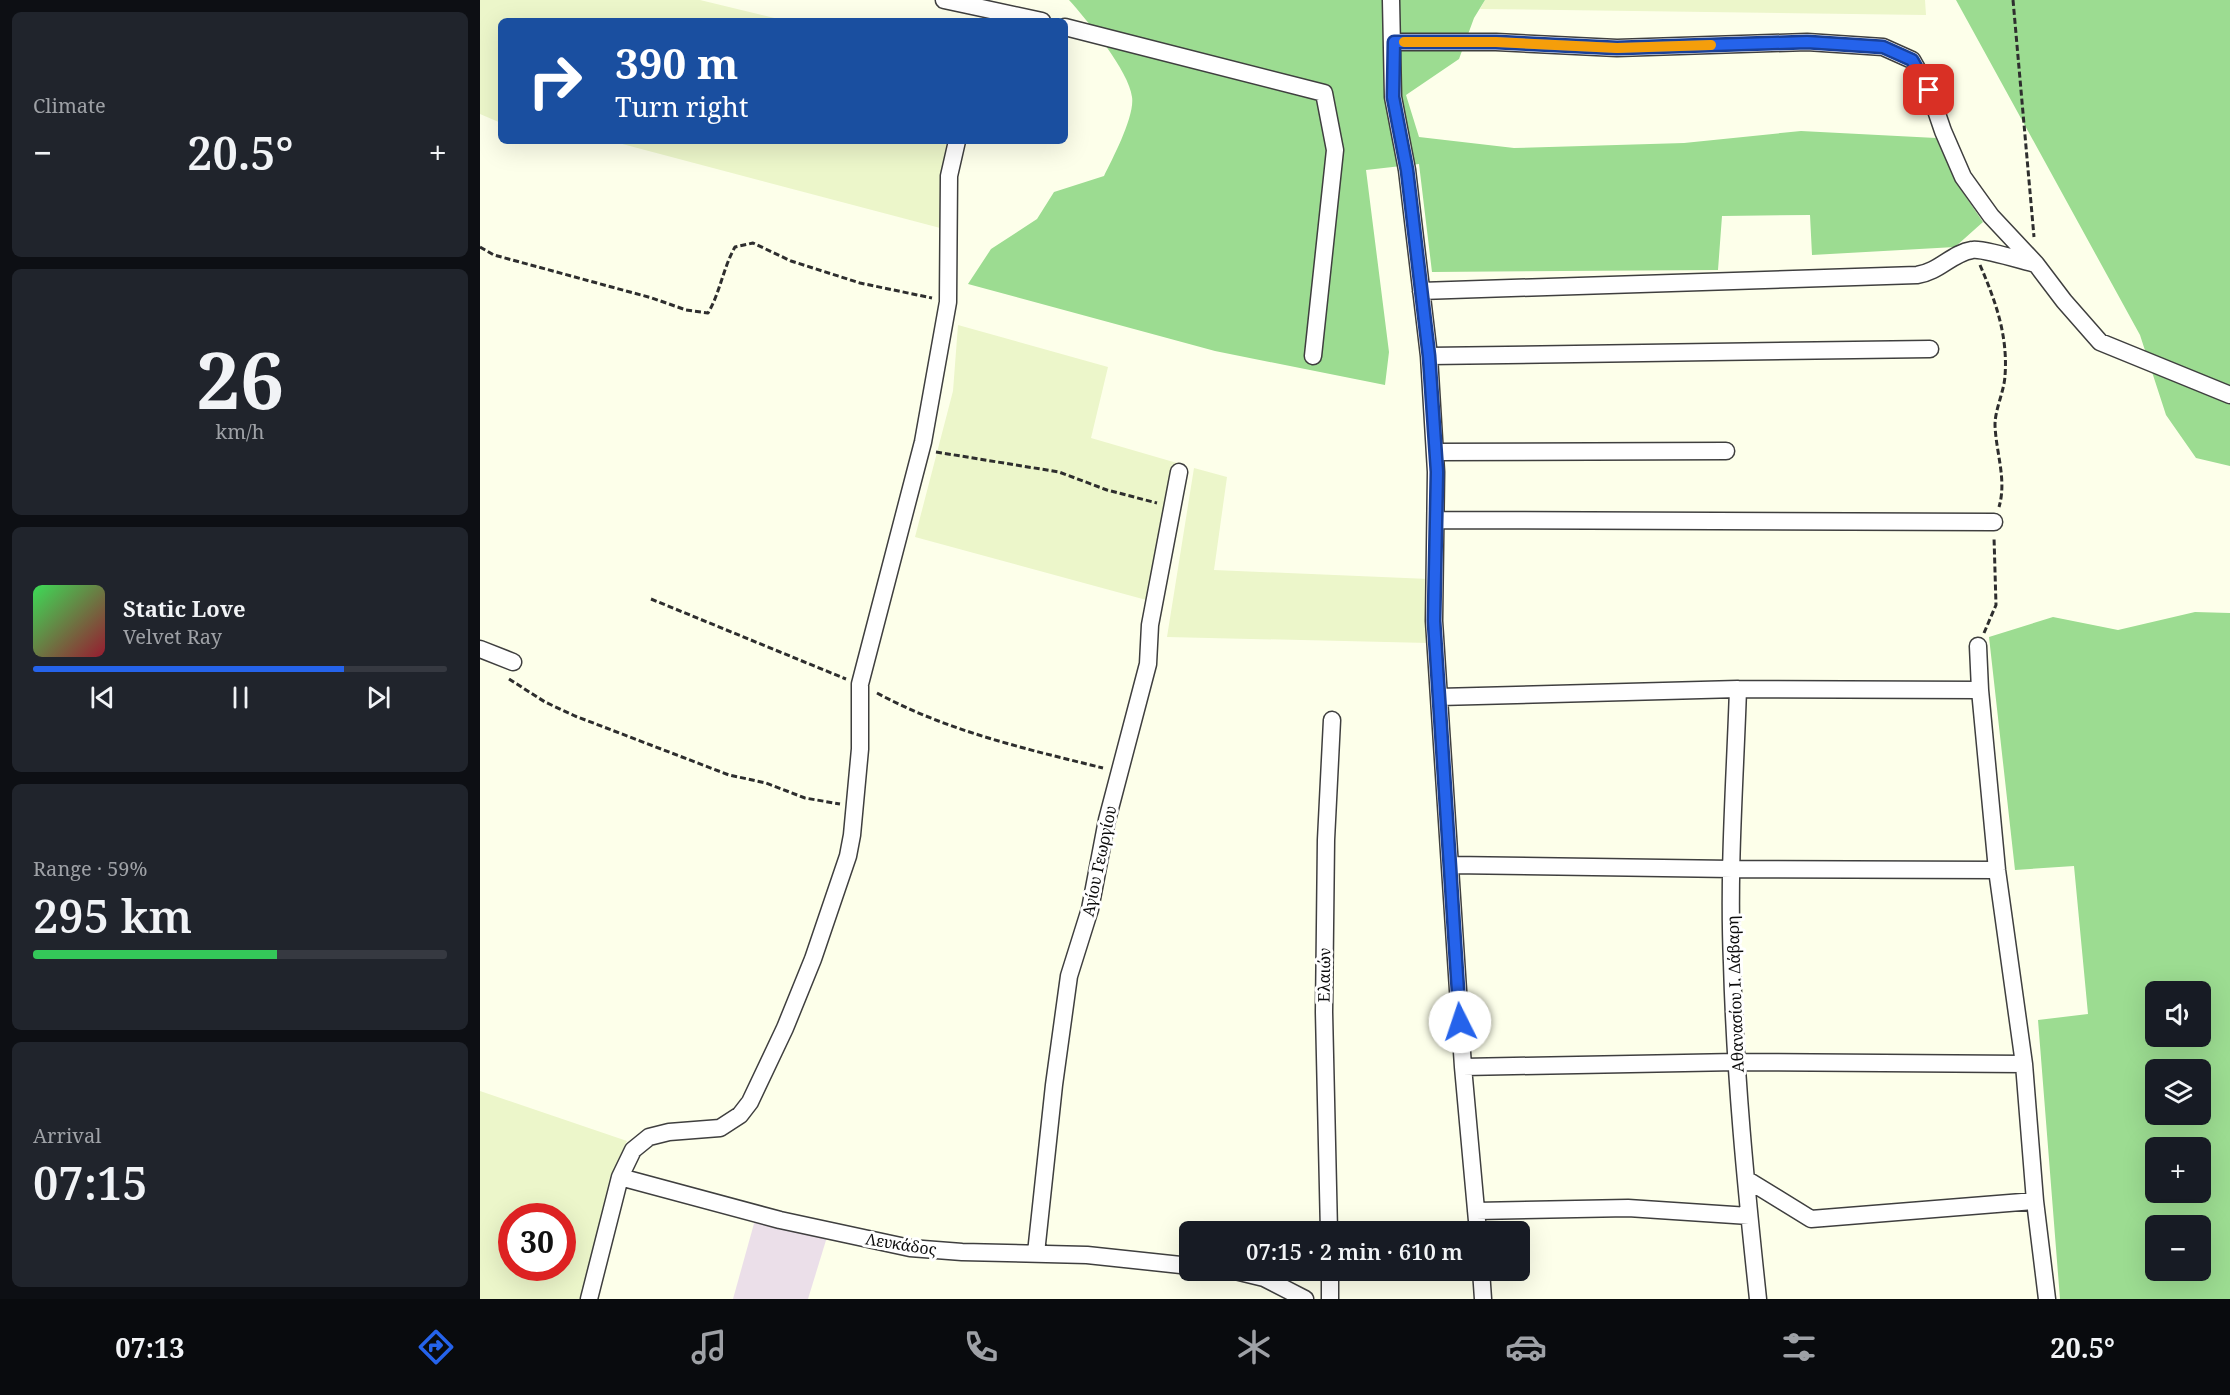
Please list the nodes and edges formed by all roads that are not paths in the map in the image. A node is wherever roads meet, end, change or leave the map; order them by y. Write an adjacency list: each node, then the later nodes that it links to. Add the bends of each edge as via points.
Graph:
1 (944, 0): 3 (street)
2 (1391, 0): 6 (street)
3 (991, 10): 4 (street)
4 (1028, 18)
5 (1068, 28): 11 (street, via 1324,93 1335,150)
6 (1394, 42): 8 (street, via 1617,48 1807,42 1883,47 1912,60 1929,90 1963,177 1991,216); 9 (street, via 1393,97 1407,170)
7 (956, 144): 32 (street, via 949,176 948,302 922,449 860,684 860,749 848,856 813,959 750,1102 740,1115 720,1128 649,1137 633,1150)
8 (2037, 264): 9 (street, via 1973,249 1930,273 1917,275); 13 (street, via 2100,342)
9 (1421, 291): 12 (street)
10 (1930, 349): 12 (street)
11 (1313, 356)
12 (1429, 356): 15 (street)
13 (2230, 395)
14 (1726, 450): 15 (street)
15 (1435, 452): 17 (street)
16 (1179, 472): 39 (street, Αγίου Γεωργίου, via 1150,625 1148,664 1107,820 1090,909 1070,976)
17 (1436, 520): 18 (street); 24 (street, via 1434,621)
18 (1994, 522)
19 (1978, 646): 23 (street)
20 (480, 649): 21 (street)
21 (513, 662)
22 (1738, 689): 23 (street); 24 (street); 27 (street, Αθανασίου Ι. Δάβαρη)
23 (1980, 690): 28 (street)
24 (1439, 697): 26 (street)
25 (1332, 720): 37 (street, Ελαιών, via 1324,1012)
26 (1450, 865): 27 (street); 31 (street)
27 (1732, 869): 28 (street); 29 (street, Αθανασίου Ι. Δάβαρη, via 1731,961)
28 (1997, 870): 30 (street)
29 (1737, 1062): 30 (street); 31 (street); 33 (street, Αθανασίου Ι. Δάβαρη)
30 (2024, 1064): 34 (street)
31 (1463, 1067): 35 (street)
32 (620, 1177): 39 (street, Λευκάδος, via 900,1246); 44 (street)
33 (1746, 1179): 34 (street, via 1811,1219); 36 (street, Αθανασίου Ι. Δάβαρη)
34 (2035, 1201): 49 (street)
35 (1476, 1211): 36 (street, via 1628,1208); 38 (street)
36 (1749, 1216): 48 (street, Αθανασίου Ι. Δάβαρη)
37 (1329, 1221)
38 (1477, 1221)
39 (1036, 1253): 40 (street, Λευκάδος)
40 (1179, 1265)
41 (1270, 1281): 45 (street)
42 (1330, 1281): 46 (street)
43 (1482, 1281): 47 (street)
44 (589, 1299)
45 (1305, 1299)
46 (1330, 1299)
47 (1483, 1299)
48 (1758, 1299)
49 (2047, 1299)

